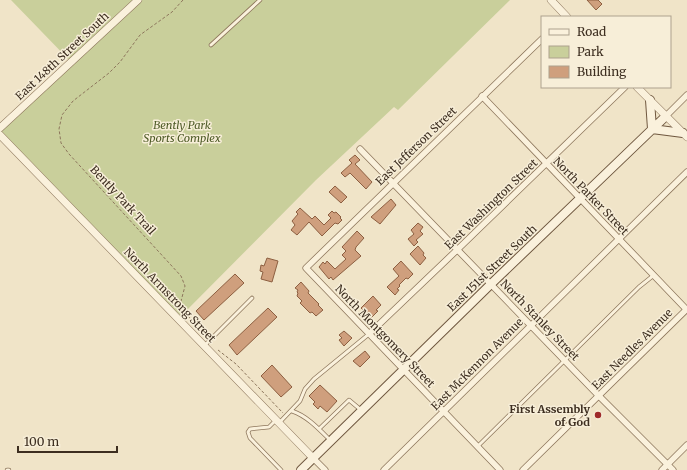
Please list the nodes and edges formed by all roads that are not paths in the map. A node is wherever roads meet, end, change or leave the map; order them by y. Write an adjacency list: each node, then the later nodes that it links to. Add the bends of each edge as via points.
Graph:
1 (138, 0): 13 (street, East 148th Street South)
2 (260, 0): 6 (lane)
3 (551, 0): 4 (street)
4 (565, 16)
5 (541, 40): 9 (street, East Jefferson Street)
6 (211, 45)
7 (624, 88): 18 (street, East Washington Street)
8 (639, 88): 11 (street)
9 (482, 96): 18 (street, North Parker Street); 20 (street, East Jefferson Street)
10 (687, 96): 12 (street, East 151st Street South)
11 (650, 100): 12 (street); 14 (main road)
12 (666, 116): 14 (main road, East 151st Street South); 16 (street)
13 (0, 128)
14 (652, 129): 16 (main road); 21 (main road, East 151st Street South)
15 (0, 135): 31 (street, North Armstrong Street)
16 (685, 135)
17 (360, 149): 20 (street, North Stanley Street)
18 (546, 164): 21 (street, North Parker Street); 23 (street, East Washington Street)
19 (687, 172): 22 (street, East McKennon Avenue)
20 (393, 182): 23 (street, North Stanley Street); 24 (street, East Jefferson Street)
21 (580, 199): 22 (street, North Parker Street); 26 (main road, East 151st Street South)
22 (619, 240): 25 (street, North Parker Street); 29 (street, East McKennon Avenue)
23 (458, 249): 26 (street, North Stanley Street); 30 (street, East Washington Street)
24 (306, 268): 30 (street, North Montgomery Street)
25 (654, 275): 28 (street, North Parker Street); 32 (lane)
26 (491, 284): 29 (street, North Stanley Street); 33 (main road, East 151st Street South)
27 (252, 298): 31 (lane)
28 (687, 310): 34 (street, East Needles Avenue)
29 (531, 324): 32 (street, North Stanley Street); 37 (street, East McKennon Avenue)
30 (369, 334): 33 (street, North Montgomery Street); 35 (lane, via 309,384)
31 (206, 344): 38 (street, North Armstrong Street)
32 (565, 360): 34 (street, North Stanley Street); 42 (lane)
33 (403, 370): 36 (main road, East 151st Street South); 37 (street, North Montgomery Street)
34 (599, 396): 44 (street, North Stanley Street); 50 (street, East Needles Avenue)
35 (292, 411): 38 (lane); 39 (lane, via 299,413)
36 (362, 411): 39 (lane, via 349,400); 40 (main road, East 151st Street South)
37 (444, 411): 42 (street, North Montgomery Street); 48 (street, East McKennon Avenue)
38 (278, 422): 43 (street, North Armstrong Street); 45 (lane, via 269,427 250,429 248,432 250,438)
39 (319, 429): 40 (lane)
40 (331, 441): 43 (main road, East 151st Street South)
41 (687, 445): 44 (street)
42 (478, 446): 49 (street, North Montgomery Street)
43 (313, 458): 46 (main road, East 151st Street South); 47 (street, North Armstrong Street)
44 (668, 464): 51 (street); 52 (street, North Stanley Street)
45 (281, 470)
46 (301, 470)
47 (325, 470)
48 (384, 470)
49 (500, 470)
50 (523, 470)
51 (662, 470)
52 (673, 470)

